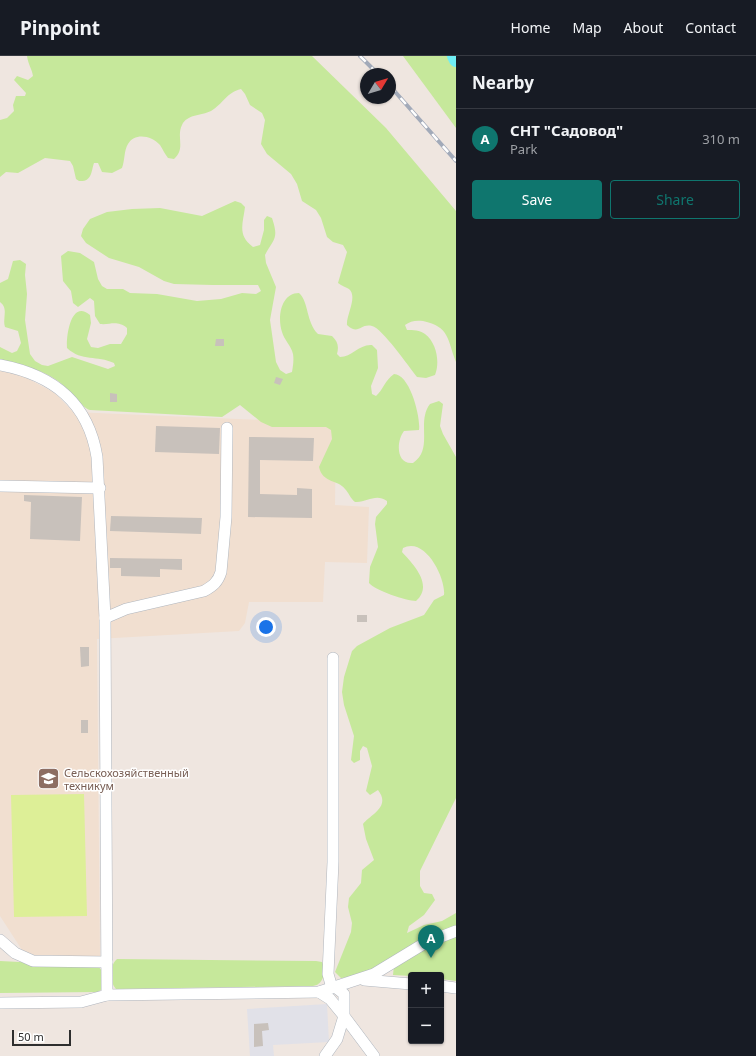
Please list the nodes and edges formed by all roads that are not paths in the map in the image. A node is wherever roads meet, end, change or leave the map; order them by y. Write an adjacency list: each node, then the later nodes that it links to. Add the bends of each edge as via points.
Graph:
1 (0, 365): 4 (street, via 39,377 66,394 76,406 88,422 94,439)
2 (227, 428): 5 (street, via 226,517 218,580 204,591 126,609)
3 (0, 486): 4 (street)
4 (100, 488): 5 (street)
5 (105, 618): 9 (street)
6 (333, 658): 13 (street, via 333,862 328,974)
7 (456, 931): 10 (street, via 425,943 383,970)
8 (0, 940): 9 (street, via 15,953 33,960)
9 (107, 962): 16 (street)
10 (359, 980): 11 (street); 13 (street)
11 (408, 984)
12 (444, 986): 14 (street)
13 (334, 987): 15 (street); 18 (street, via 344,994)
14 (456, 988)
15 (319, 992): 16 (street); 18 (street, via 330,999)
16 (107, 995): 17 (street, via 81,1002)
17 (0, 1003)
18 (344, 1016): 19 (street, via 337,1039); 20 (street)
19 (325, 1056)
20 (374, 1056)

